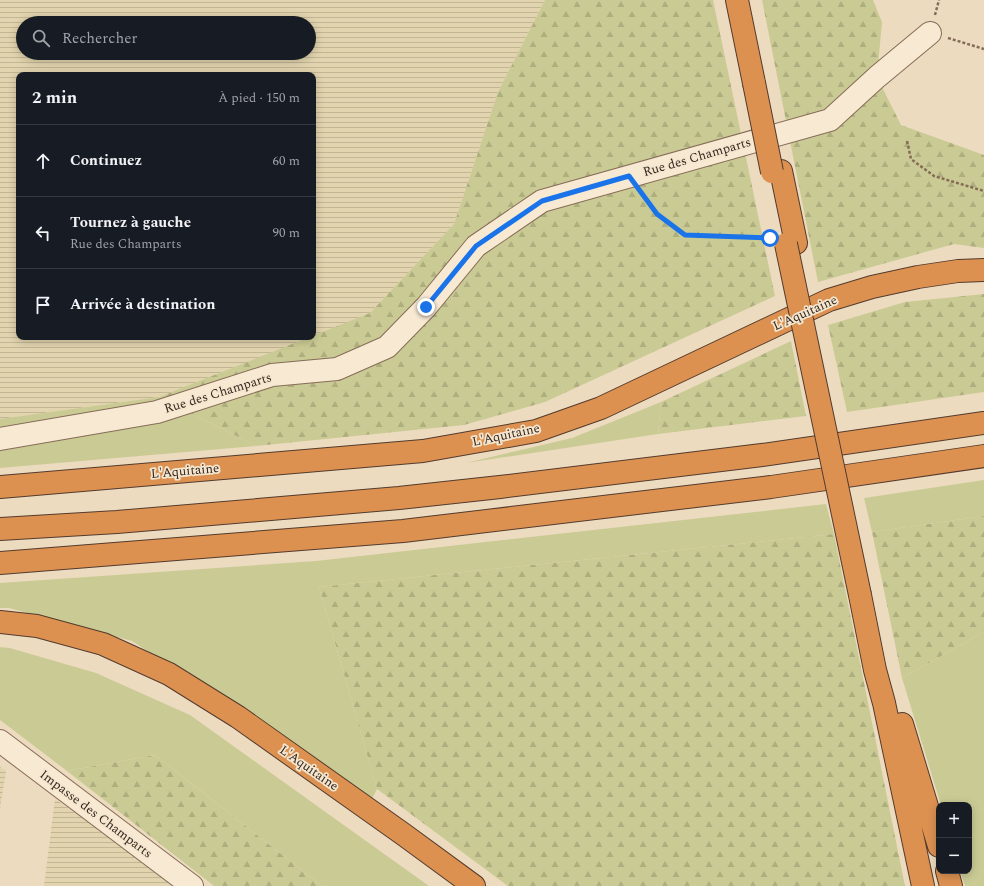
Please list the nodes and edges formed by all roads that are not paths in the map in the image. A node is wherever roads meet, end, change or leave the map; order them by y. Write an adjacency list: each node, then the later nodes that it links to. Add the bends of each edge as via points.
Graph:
1 (736, 0): 4 (highway)
2 (744, 0): 4 (highway)
3 (930, 33): 7 (street, Rue des Champarts, via 830,120 542,201 476,246 426,307 387,347 337,369 272,375 157,412)
4 (758, 82): 12 (highway, via 776,172 784,242)
5 (984, 270): 9 (highway, L'Aquitaine, via 918,277 829,300 601,408 536,431 423,451)
6 (984, 423): 10 (highway, via 762,455 492,488 399,498)
7 (0, 439)
8 (984, 456): 11 (highway, via 771,488 403,531)
9 (0, 487)
10 (0, 530)
11 (0, 563)
12 (865, 594): 15 (highway); 19 (highway)
13 (0, 622): 18 (highway, L'Aquitaine, via 37,626 103,644 169,674 238,717)
14 (0, 741): 17 (street, Impasse des Champarts)
15 (937, 838)
16 (948, 874): 20 (highway)
17 (192, 886)
18 (474, 886)
19 (923, 886)
20 (951, 886)

